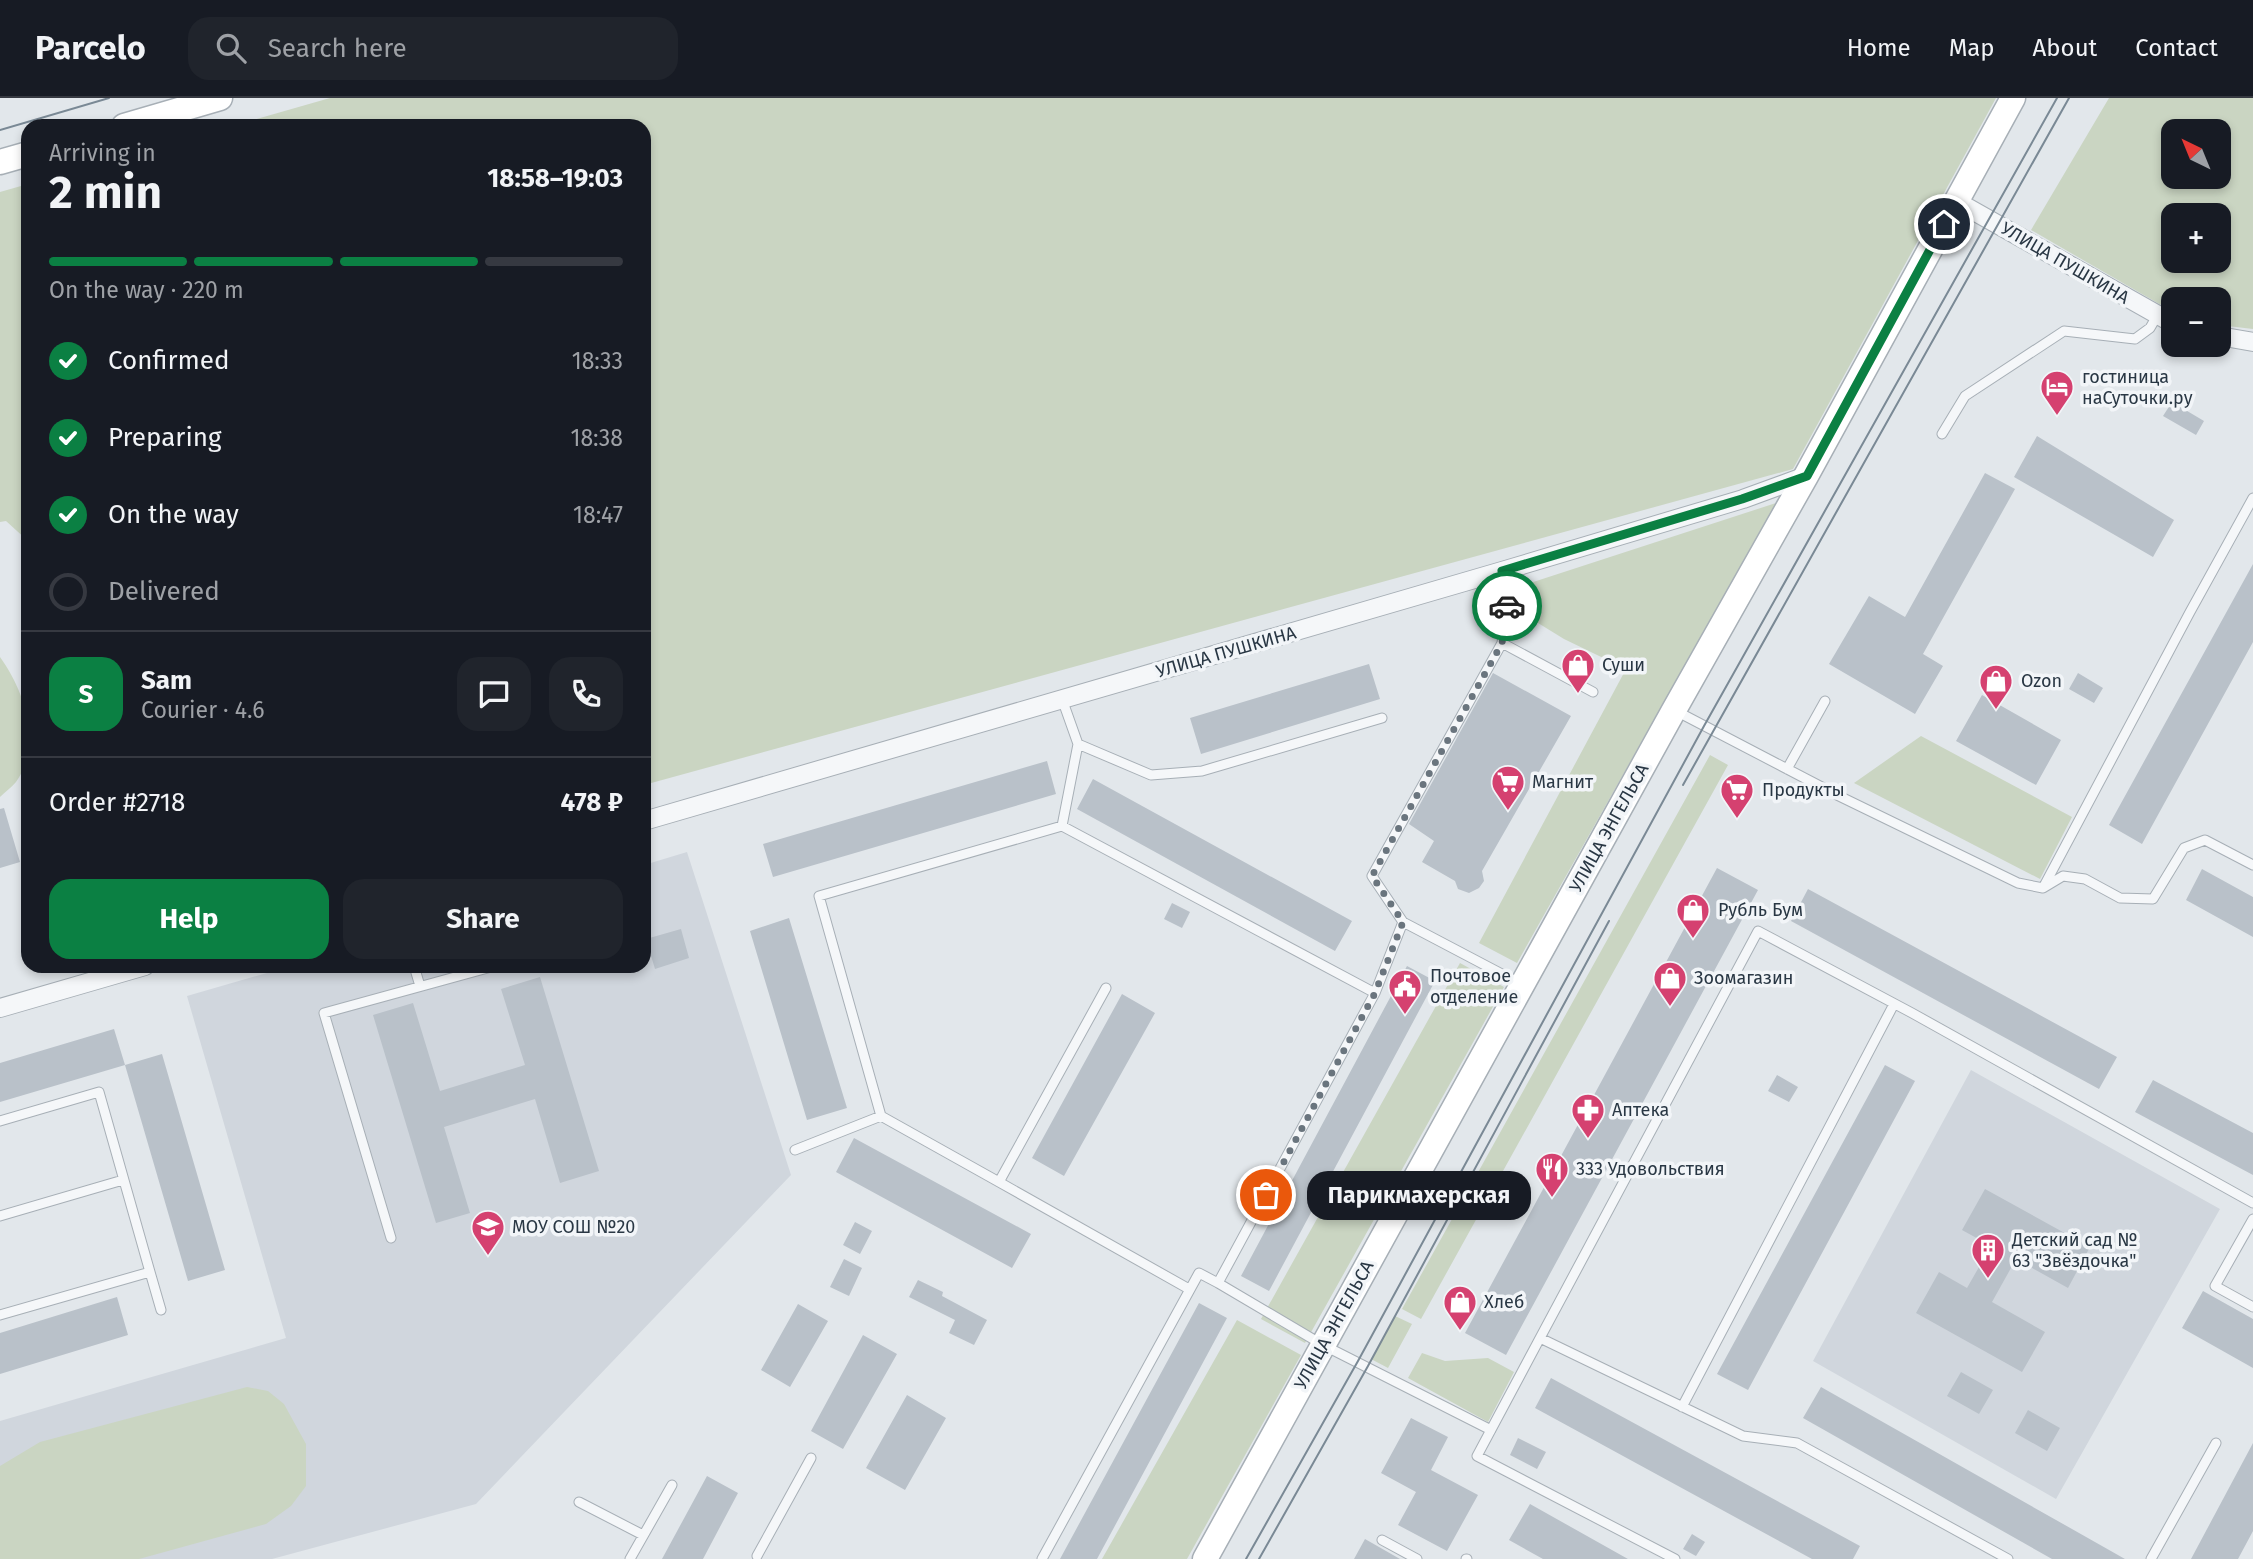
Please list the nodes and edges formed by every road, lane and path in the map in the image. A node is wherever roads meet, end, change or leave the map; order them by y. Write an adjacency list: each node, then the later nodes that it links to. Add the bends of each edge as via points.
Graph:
1 (2013, 98): 6 (main road, УЛИЦА ЭНГЕЛЬСА)
2 (212, 99): 3 (main road)
3 (147, 119)
4 (21, 156): 5 (main road)
5 (0, 162)
6 (1956, 201): 7 (street, УЛИЦА ПУШКИНА); 12 (main road, УЛИЦА ЭНГЕЛЬСА)
7 (2161, 318)
8 (2161, 322): 11 (lane, via 2135,339 2064,331 1965,396)
9 (2231, 338): 10 (street)
10 (2253, 342)
11 (1942, 434)
12 (1807, 476): 14 (street, УЛИЦА ПУШКИНА); 19 (main road, УЛИЦА ЭНГЕЛЬСА)
13 (2253, 498): 26 (lane)
14 (1502, 571): 15 (lane, via 1508,596); 17 (street, УЛИЦА ПУШКИНА)
15 (1502, 643): 16 (lane); 27 (lane, via 1372,876)
16 (1593, 692)
17 (1062, 699): 21 (lane); 23 (street, УЛИЦА ПУШКИНА)
18 (1825, 701): 22 (lane)
19 (1674, 710): 22 (lane); 31 (main road, УЛИЦА ЭНГЕЛЬСА)
20 (1382, 719): 21 (lane, via 1202,771 1151,775)
21 (1078, 744): 24 (lane)
22 (1787, 769): 26 (lane, via 2018,883)
23 (651, 819)
24 (1062, 826): 34 (lane); 37 (lane, via 819,896)
25 (2253, 865): 26 (lane, via 2205,840 2183,848 2152,899 2120,898 2085,879 2063,876)
26 (2043, 888)
27 (1403, 922): 31 (lane); 34 (lane)
28 (121, 973): 36 (street)
29 (416, 973): 32 (lane)
30 (469, 973): 32 (lane)
31 (1522, 984): 53 (main road, УЛИЦА ЭНГЕЛЬСА)
32 (420, 986): 45 (lane, via 324,1013)
33 (1106, 988): 41 (lane)
34 (1375, 993): 47 (lane)
35 (1894, 1004): 42 (lane); 52 (lane, via 1758,931); 54 (lane)
36 (0, 1008)
37 (881, 1116): 39 (lane); 41 (lane)
38 (0, 1121): 40 (lane, via 99,1093)
39 (795, 1150)
40 (123, 1180): 43 (lane); 46 (lane)
41 (999, 1182): 48 (lane)
42 (2253, 1203)
43 (0, 1216)
44 (2253, 1219): 49 (lane, via 2215,1286)
45 (391, 1238)
46 (150, 1272): 50 (lane); 51 (lane)
47 (1218, 1283): 48 (lane, via 1199,1273); 53 (lane)
48 (1189, 1289): 64 (lane)
49 (2253, 1307)
50 (162, 1310)
51 (0, 1315)
52 (1540, 1338): 54 (lane); 55 (lane)
53 (1323, 1345): 55 (lane); 65 (main road, УЛИЦА ЭНГЕЛЬСА)
54 (1682, 1407): 68 (lane, via 1744,1436 1797,1443)
55 (1491, 1430): 67 (lane, via 1477,1456)
56 (2216, 1443): 69 (lane)
57 (811, 1458): 62 (lane)
58 (672, 1485): 60 (lane)
59 (579, 1502): 60 (lane)
60 (643, 1535): 63 (lane)
61 (1382, 1540): 66 (lane)
62 (759, 1558)
63 (630, 1559)
64 (1042, 1559)
65 (1205, 1559)
66 (1418, 1559)
67 (1675, 1559)
68 (2008, 1559)
69 (2151, 1559)

